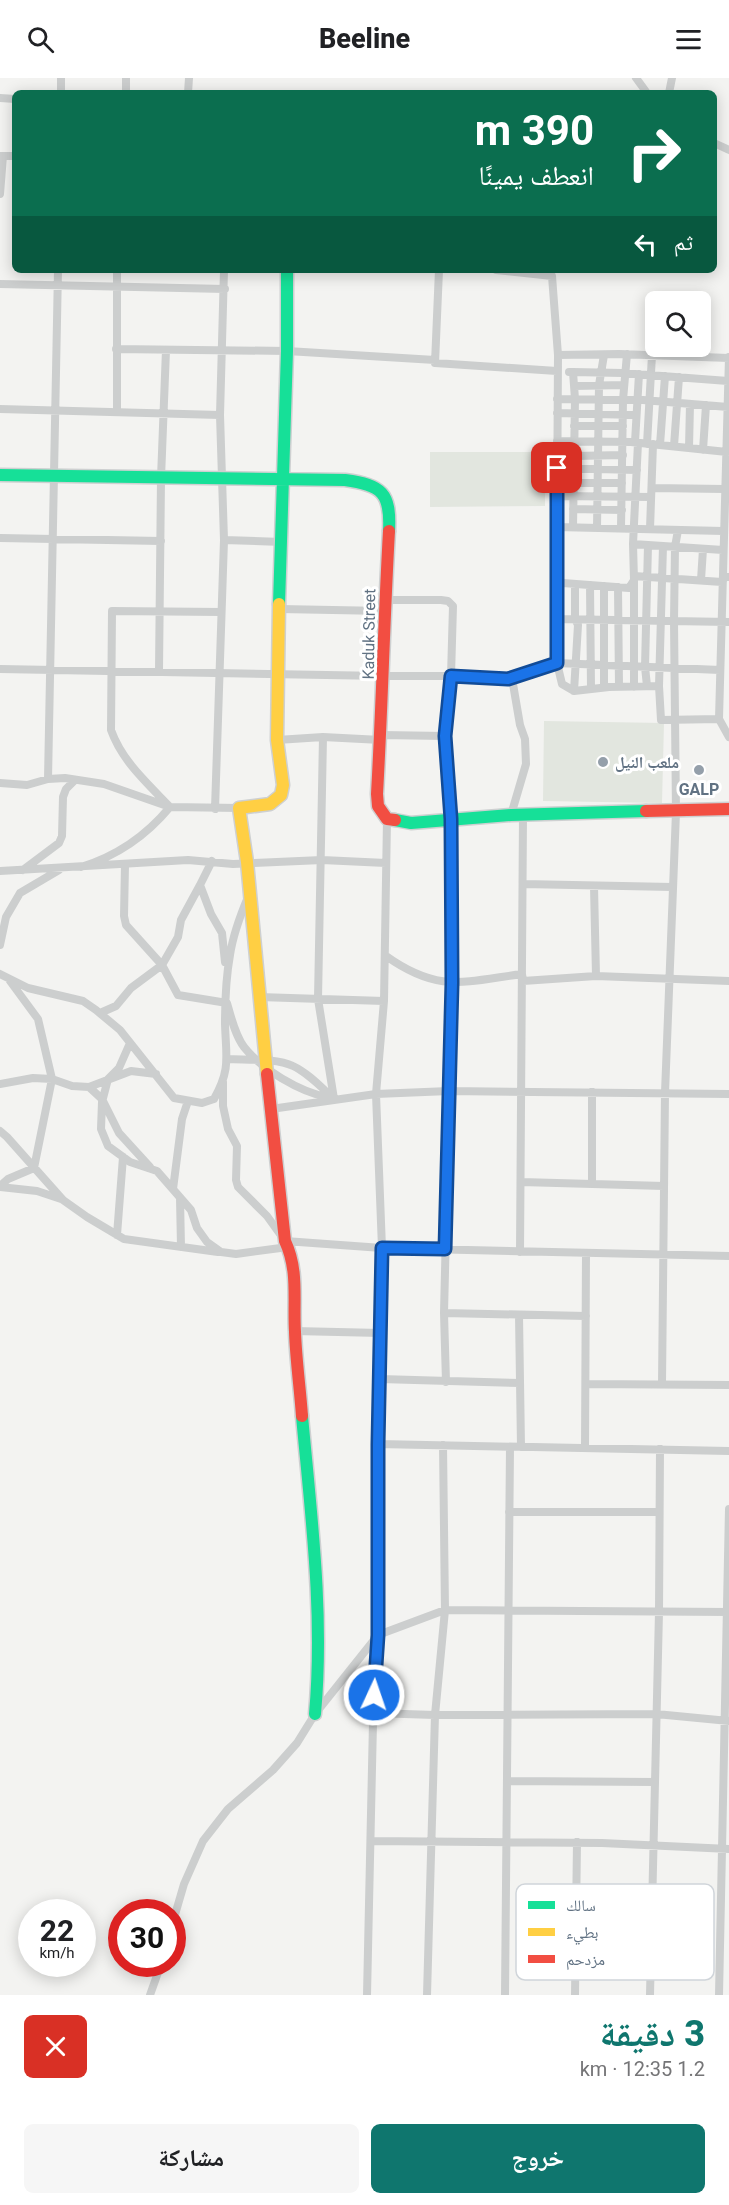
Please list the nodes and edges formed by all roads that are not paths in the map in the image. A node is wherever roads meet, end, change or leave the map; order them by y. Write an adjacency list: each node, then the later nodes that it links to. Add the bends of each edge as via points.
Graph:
1 (2, 156): 2 (street)
2 (0, 194)
3 (58, 273): 10 (street)
4 (117, 273): 11 (street)
5 (224, 273): 12 (street)
6 (287, 273): 16 (street)
7 (439, 273): 25 (street)
8 (552, 273): 19 (street)
9 (0, 284): 10 (street)
10 (58, 286): 11 (street); 51 (street)
11 (116, 287): 12 (street); 13 (street)
12 (225, 289): 15 (street)
13 (116, 349): 14 (street); 52 (street)
14 (166, 350): 15 (street); 53 (street)
15 (221, 350): 16 (street); 58 (street)
16 (287, 351): 25 (street); 84 (street)
17 (590, 354): 19 (street); 20 (street); 27 (street)
18 (627, 354): 20 (street); 21 (street); 29 (street)
19 (558, 355): 26 (street)
20 (604, 355): 28 (street)
21 (645, 355)
22 (652, 357): 31 (street)
23 (711, 357): 24 (street)
24 (729, 357): 34 (street)
25 (435, 360): 26 (street)
26 (557, 371): 39 (street)
27 (588, 371): 28 (street); 37 (street, via 571,372)
28 (601, 373): 29 (street); 35 (street)
29 (625, 373): 30 (street); 36 (street)
30 (639, 374): 31 (street); 43 (street)
31 (651, 375): 32 (street); 44 (street)
32 (665, 376): 33 (street); 45 (street)
33 (679, 377): 34 (street); 46 (street)
34 (728, 381): 38 (street)
35 (599, 385): 36 (street); 37 (street); 41 (street)
36 (624, 385): 42 (street)
37 (574, 386): 40 (street)
38 (728, 395): 49 (street)
39 (557, 399): 40 (street); 54 (street)
40 (575, 399): 41 (street); 55 (street)
41 (599, 400): 42 (street); 56 (street)
42 (623, 400): 43 (street); 57 (street)
43 (636, 400): 44 (street); 59 (street)
44 (650, 401): 45 (street); 67 (street)
45 (663, 402): 46 (street); 67 (street)
46 (676, 403): 47 (street); 68 (street)
47 (690, 404): 48 (street); 69 (street)
48 (706, 405): 49 (street); 71 (street)
49 (728, 407): 70 (street)
50 (0, 409): 51 (street)
51 (56, 410): 52 (street); 81 (street)
52 (117, 412): 53 (street)
53 (165, 413): 58 (street); 82 (street)
54 (557, 413): 55 (street); 63 (street)
55 (574, 413): 56 (street); 60 (street)
56 (599, 414): 57 (street); 61 (street)
57 (623, 414): 59 (street); 62 (street)
58 (220, 415): 83 (street)
59 (636, 415): 67 (street)
60 (574, 426): 61 (street); 64 (street)
61 (598, 426): 62 (street); 65 (street)
62 (623, 426): 66 (street)
63 (557, 441): 64 (street); 75 (street)
64 (574, 441): 65 (street); 73 (street)
65 (598, 441): 66 (street); 74 (street)
66 (623, 442): 67 (street); 72 (street)
67 (647, 444): 68 (street); 79 (street); 89 (street)
68 (674, 447): 69 (street)
69 (689, 448): 71 (street)
70 (728, 448): 71 (street); 88 (street)
71 (703, 450)
72 (623, 455): 74 (street); 78 (street)
73 (574, 456): 74 (street); 76 (street)
74 (598, 456): 77 (street)
75 (557, 468): 76 (street); 90 (street)
76 (574, 469): 77 (street); 85 (street)
77 (598, 469): 78 (street); 86 (street)
78 (622, 469): 79 (street); 87 (street)
79 (637, 470): 94 (street)
80 (0, 475): 81 (street, Kaduk Street)
81 (54, 476): 82 (street, Kaduk Street); 107 (street)
82 (161, 478): 83 (street, Kaduk Street); 109 (street)
83 (221, 478): 84 (street, Kaduk Street); 108 (street)
84 (284, 479): 110 (street); 128 (street, Kaduk Street, via 345,480 383,491 390,507)
85 (574, 483): 86 (street); 91 (street)
86 (598, 483): 87 (street); 92 (street)
87 (622, 483): 93 (street)
88 (726, 484): 89 (street); 100 (street)
89 (652, 493): 94 (street); 104 (street)
90 (557, 496): 91 (street); 98 (street)
91 (574, 496): 92 (street); 95 (street)
92 (598, 496): 93 (street); 97 (street)
93 (622, 497): 94 (street); 96 (street)
94 (636, 497): 103 (street)
95 (573, 509): 97 (street); 99 (street)
96 (622, 510): 97 (street); 102 (street)
97 (597, 511): 101 (street)
98 (557, 526): 99 (street); 124 (street)
99 (573, 527): 101 (street)
100 (725, 527): 105 (street); 116 (street)
101 (597, 528): 102 (street)
102 (621, 528): 103 (street)
103 (635, 529): 104 (street); 111 (street)
104 (650, 529): 105 (street)
105 (678, 530): 114 (street)
106 (0, 538): 107 (street)
107 (53, 538): 109 (street); 153 (street)
108 (224, 540): 110 (street); 131 (street)
109 (161, 541): 130 (street)
110 (282, 542): 129 (street)
111 (633, 544): 112 (street); 118 (street)
112 (648, 545): 113 (street); 117 (street)
113 (663, 546): 114 (street); 119 (street)
114 (675, 547): 115 (street); 120 (street)
115 (703, 549): 116 (street); 122 (street)
116 (723, 550): 121 (street)
117 (647, 576): 118 (street); 119 (street); 138 (street)
118 (634, 578): 127 (street, via 628,588); 137 (street)
119 (662, 578): 120 (street); 139 (street)
120 (674, 578): 122 (street); 140 (street)
121 (726, 579): 122 (street); 141 (street)
122 (701, 580)
123 (575, 584): 124 (street); 125 (street); 133 (street)
124 (556, 585): 132 (street)
125 (590, 585): 126 (street); 134 (street)
126 (604, 586): 127 (street); 135 (street)
127 (618, 587): 136 (street)
128 (385, 606): 129 (street); 158 (street, Kaduk Street); 159 (street, via 441,600 453,606)
129 (280, 609): 157 (street)
130 (160, 612): 131 (street); 154 (street, via 112,611); 155 (street)
131 (221, 612): 156 (street)
132 (557, 619): 133 (street); 142 (street)
133 (575, 619): 134 (street); 143 (street)
134 (592, 619): 135 (street); 144 (street)
135 (603, 620): 136 (street); 145 (street)
136 (618, 620): 137 (street); 146 (street)
137 (634, 620): 138 (street); 147 (street)
138 (647, 621): 139 (street); 149 (street)
139 (661, 621): 140 (street); 150 (street)
140 (674, 621): 141 (street); 151 (street)
141 (725, 622): 148 (street)
142 (557, 663): 143 (street); 160 (street); 167 (street, via 562,684)
143 (576, 663): 144 (street); 167 (street)
144 (590, 664): 145 (street); 166 (street)
145 (603, 665): 146 (street); 163 (street)
146 (618, 666): 147 (street); 164 (street)
147 (634, 666): 149 (street); 165 (street)
148 (723, 666): 151 (street); 169 (street)
149 (645, 667): 150 (street); 161 (street)
150 (660, 668): 151 (street); 162 (street)
151 (674, 668): 168 (street)
152 (0, 669): 153 (street)
153 (51, 670): 154 (street); 175 (street)
154 (110, 671): 155 (street); 178 (street, via 111,730 116,743)
155 (159, 671): 156 (street)
156 (220, 674): 157 (street); 180 (street)
157 (278, 674): 158 (street); 174 (street)
158 (384, 676): 159 (street); 173 (street, Kaduk Street)
159 (451, 676): 160 (street); 170 (street)
160 (508, 679): 183 (street, via 513,684 525,739 526,764)
161 (646, 686): 162 (street); 165 (street)
162 (659, 686): 168 (street, via 661,720)
163 (604, 687): 164 (street); 166 (street)
164 (619, 687): 165 (street)
165 (634, 687)
166 (591, 689): 167 (street)
167 (574, 691)
168 (675, 720): 169 (street); 182 (street)
169 (724, 723): 172 (street)
170 (445, 736): 173 (street); 185 (street)
171 (323, 737): 173 (street); 174 (street); 186 (street)
172 (729, 737)
173 (381, 738): 184 (street, Kaduk Street, via 377,794 378,806)
174 (277, 740): 179 (street, via 281,795 270,804)
175 (48, 779): 176 (street); 177 (street, via 27,785)
176 (75, 780): 178 (street, via 104,784); 193 (street, via 63,797 59,843)
177 (2, 784)
178 (170, 807): 180 (street); 191 (street, via 125,848)
179 (239, 808): 180 (street); 188 (street)
180 (215, 809)
181 (729, 809): 182 (street)
182 (676, 812): 183 (street); 198 (street)
183 (517, 815): 185 (street); 195 (street)
184 (387, 819): 185 (street, via 411,823); 189 (street)
185 (451, 819): 208 (street)
186 (322, 860): 188 (street); 189 (street); 211 (street)
187 (212, 861): 188 (street); 190 (street); 196 (street)
188 (248, 862): 199 (street)
189 (386, 863): 201 (street)
190 (125, 865): 191 (street); 202 (street, via 126,925)
191 (81, 867): 192 (street)
192 (62, 868): 193 (street); 200 (street, via 20,893 6,917)
193 (22, 870): 194 (street)
194 (0, 871)
195 (523, 884): 197 (street); 203 (street)
196 (200, 885): 202 (street); 209 (street, via 222,933)
197 (594, 886): 198 (street); 205 (street)
198 (672, 887): 206 (street)
199 (249, 895): 209 (street, via 230,955); 210 (street)
200 (0, 945)
201 (386, 956): 208 (street, via 431,980); 212 (street)
202 (162, 965): 213 (street, via 178,995); 214 (street, via 131,988 116,1006)
203 (522, 974): 205 (street, via 523,981); 208 (street); 226 (street)
204 (4, 976): 214 (street, via 28,988 83,1001); 219 (street, via 38,1019)
205 (596, 976): 206 (street)
206 (668, 979): 207 (street); 227 (street)
207 (729, 981)
208 (452, 983): 224 (street)
209 (228, 984): 213 (street)
210 (259, 997): 211 (street); 217 (street)
211 (318, 999): 212 (street); 230 (street)
212 (384, 1000): 228 (street)
213 (226, 1003): 216 (street); 217 (street, via 243,1046)
214 (100, 1013): 215 (street)
215 (130, 1043): 218 (street); 220 (street, via 119,1068)
216 (228, 1059): 217 (street); 221 (street)
217 (263, 1063): 230 (street, via 292,1086); 230 (street, via 292,1065); 233 (street)
218 (156, 1074): 220 (street, via 131,1071); 232 (street, via 174,1098)
219 (52, 1079): 222 (street); 223 (street); 236 (street)
220 (108, 1079): 223 (street); 231 (street)
221 (223, 1082): 232 (street, via 214,1100); 246 (street, via 228,1129 237,1146 238,1188 267,1216)
222 (0, 1084)
223 (89, 1087): 231 (street)
224 (449, 1091): 226 (street); 228 (street); 249 (street)
225 (592, 1092): 226 (street); 227 (street); 239 (street)
226 (522, 1093): 238 (street)
227 (665, 1093): 229 (street); 241 (street)
228 (376, 1094): 230 (street); 248 (street)
229 (729, 1094)
230 (334, 1098): 233 (street)
231 (102, 1100): 235 (street, via 101,1129 108,1146); 237 (street, via 119,1133)
232 (188, 1101): 242 (street)
233 (271, 1109): 246 (street)
234 (0, 1131): 236 (street)
235 (123, 1157): 237 (street); 245 (street)
236 (34, 1168): 240 (street); 244 (street)
237 (152, 1169): 242 (street)
238 (521, 1182): 239 (street); 251 (street)
239 (592, 1184): 241 (street)
240 (0, 1186): 244 (street, via 38,1191)
241 (664, 1186): 253 (street)
242 (173, 1189): 243 (street)
243 (180, 1197): 247 (street); 250 (street, via 207,1242)
244 (63, 1200): 245 (street)
245 (117, 1235): 247 (street)
246 (286, 1244): 248 (street); 250 (street, via 236,1254); 258 (street, via 296,1271)
247 (181, 1247): 250 (street)
248 (382, 1248): 249 (street); 259 (street)
249 (445, 1249): 251 (street); 255 (street)
250 (221, 1252)
251 (520, 1252): 252 (street)
252 (586, 1254): 253 (street); 257 (street)
253 (663, 1255): 254 (street); 264 (street)
254 (729, 1257)
255 (444, 1313): 256 (street); 261 (street)
256 (519, 1315): 257 (street); 262 (street)
257 (586, 1316): 263 (street)
258 (294, 1331): 259 (street); 283 (street, via 319,1602 320,1670)
259 (381, 1333): 260 (street)
260 (380, 1379): 261 (street); 266 (street)
261 (446, 1382): 262 (street)
262 (520, 1383): 269 (street)
263 (586, 1383): 264 (street); 270 (street)
264 (662, 1384): 265 (street)
265 (729, 1385)
266 (378, 1444): 267 (street); 280 (street)
267 (443, 1445): 268 (street); 276 (street)
268 (510, 1447): 269 (street); 274 (street)
269 (521, 1447): 270 (street)
270 (585, 1448): 271 (street)
271 (660, 1449): 272 (street); 275 (street)
272 (729, 1451)
273 (729, 1509): 279 (street)
274 (509, 1512): 275 (street); 277 (street)
275 (659, 1512): 278 (street)
276 (446, 1610): 277 (street); 280 (street); 285 (street)
277 (509, 1610): 278 (street); 282 (street)
278 (659, 1612): 279 (street); 284 (street)
279 (728, 1612): 286 (street)
280 (378, 1635): 281 (street); 283 (street)
281 (373, 1713): 285 (street); 289 (street)
282 (506, 1713): 284 (street); 285 (street); 287 (street)
283 (315, 1714): 297 (street, via 297,1743 228,1809 203,1841)
284 (656, 1714): 286 (street); 288 (street)
285 (435, 1715): 291 (street)
286 (727, 1721): 294 (street)
287 (507, 1781): 288 (street); 292 (street)
288 (655, 1782): 293 (street)
289 (370, 1841): 291 (street); 302 (street)
290 (578, 1842): 292 (street); 293 (street); 295 (street)
291 (432, 1843): 292 (street); 303 (street)
292 (507, 1843): 304 (street)
293 (653, 1844): 294 (street); 296 (street)
294 (725, 1848): 307 (street)
295 (577, 1884)
296 (652, 1884)
297 (180, 1899)
298 (156, 1977): 301 (street)
299 (576, 1980): 305 (street)
300 (650, 1980): 306 (street)
301 (150, 1995)
302 (368, 1995)
303 (428, 1995)
304 (505, 1995)
305 (576, 1995)
306 (650, 1995)
307 (719, 1995)

